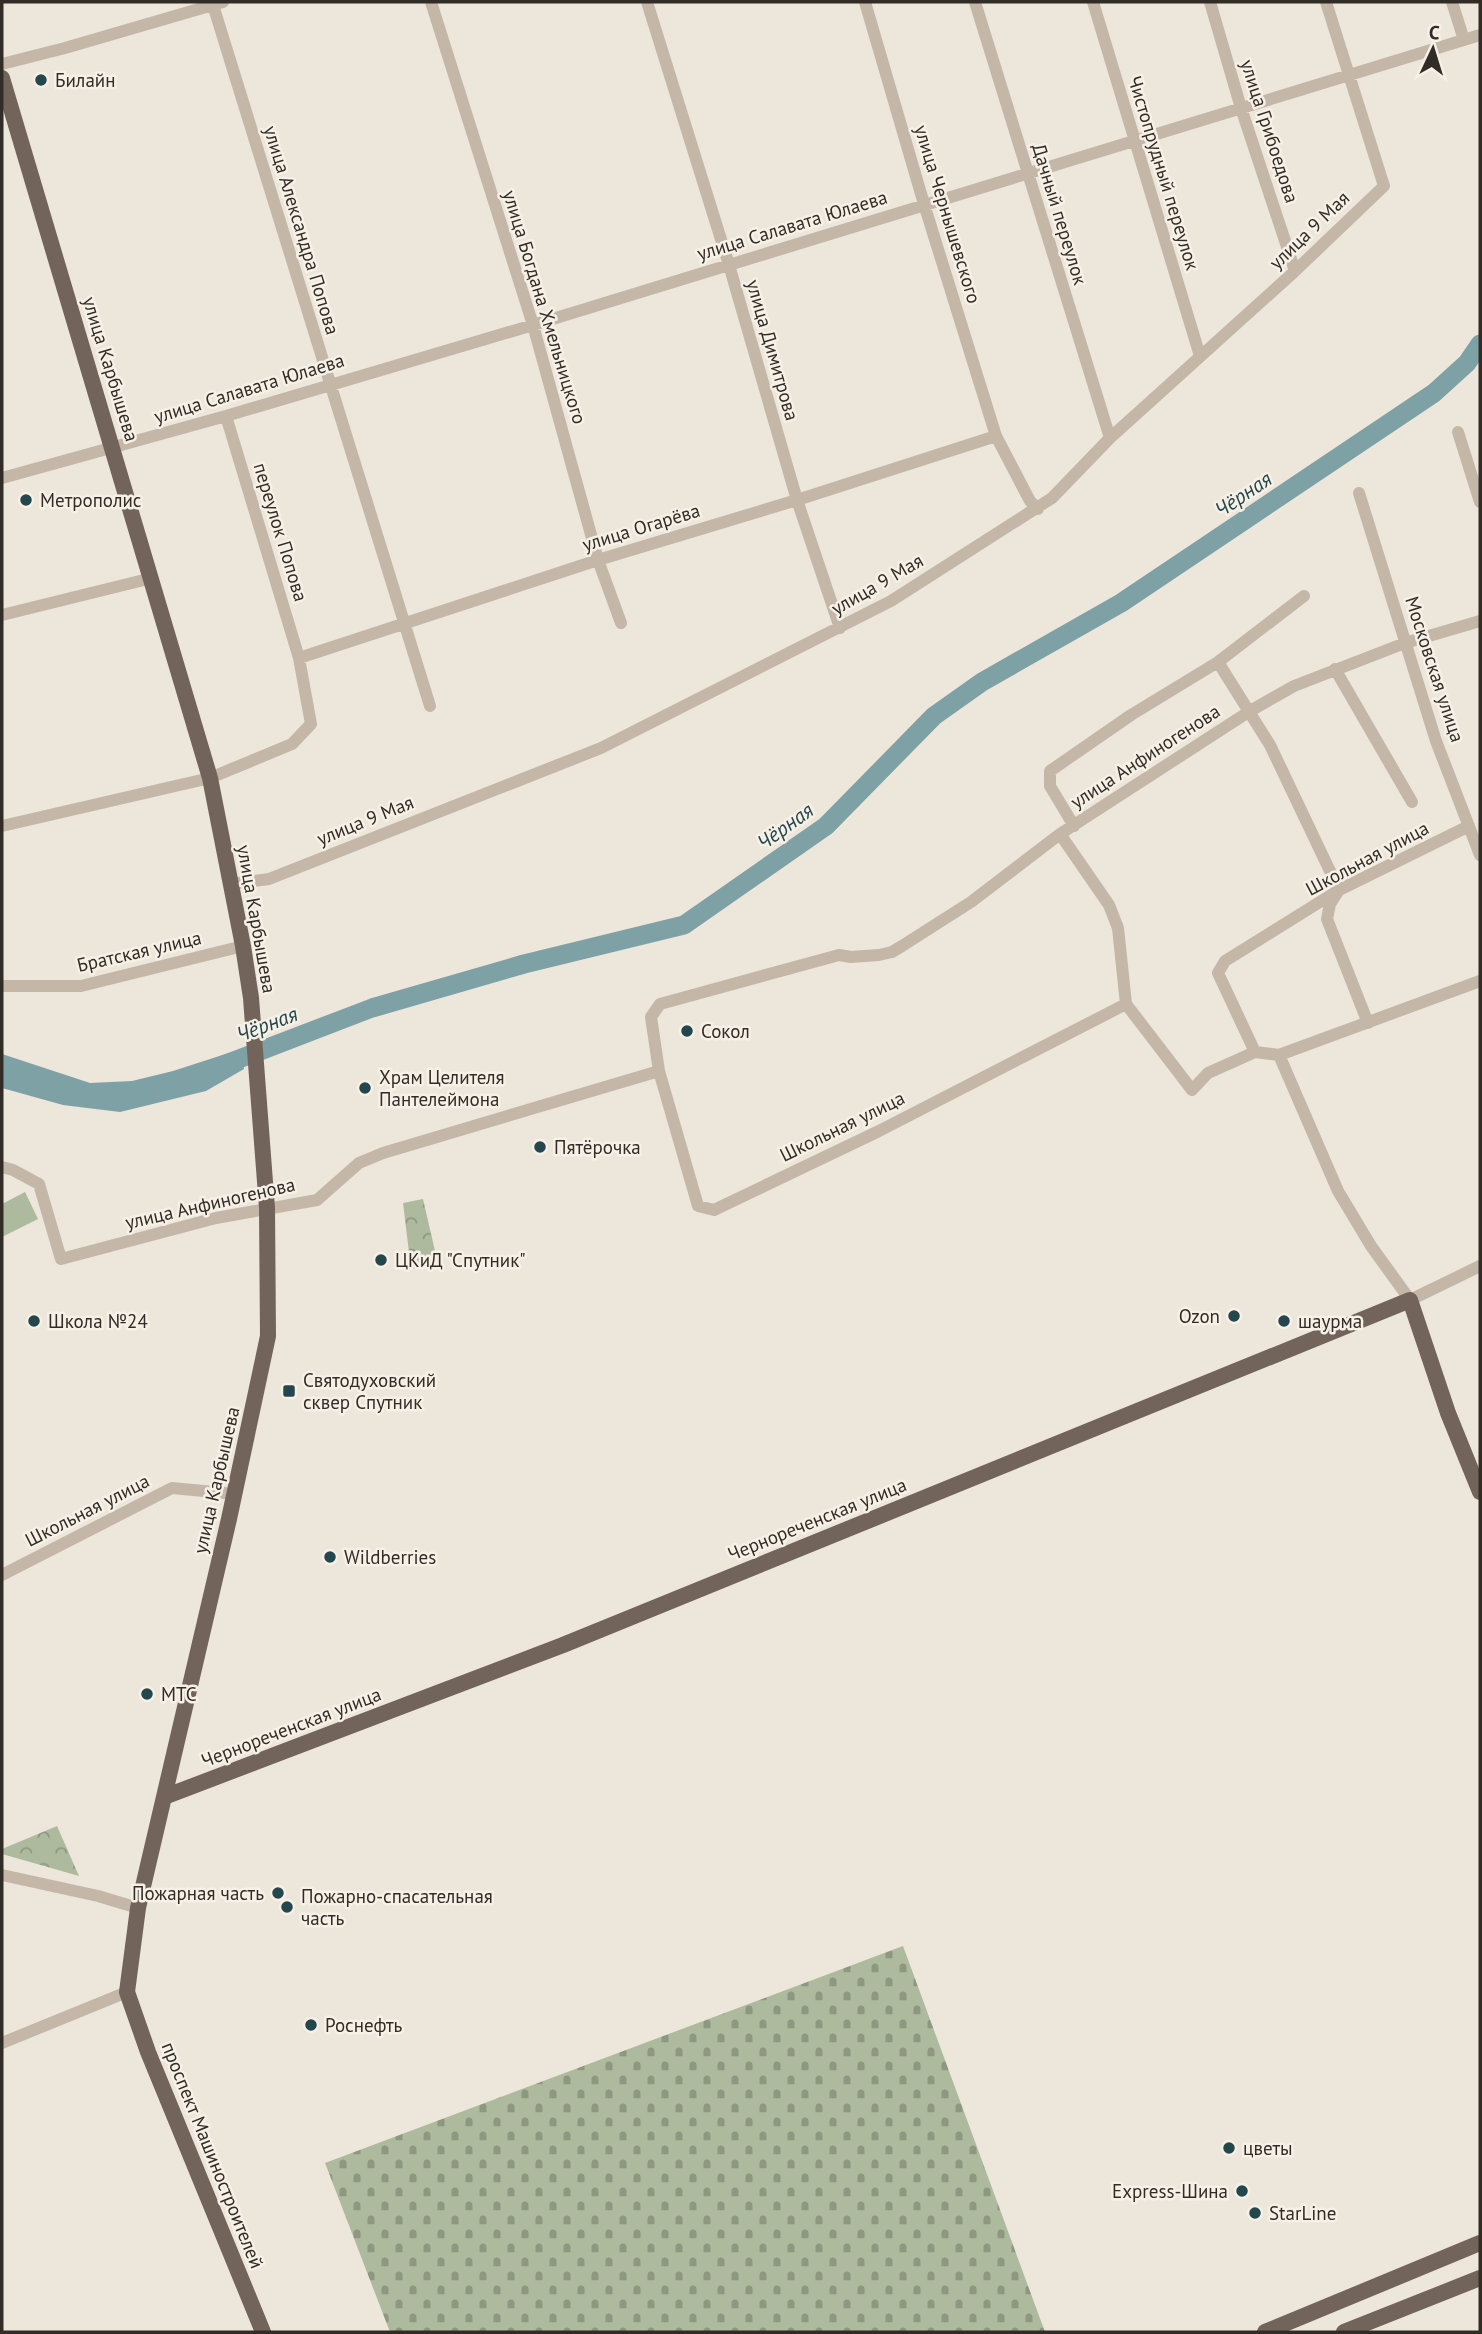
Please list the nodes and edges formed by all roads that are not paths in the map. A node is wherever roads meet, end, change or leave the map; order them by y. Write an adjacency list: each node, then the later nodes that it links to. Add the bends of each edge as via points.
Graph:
1 (430, 2): 21 (street, улица Богдана Хмельницкого)
2 (647, 2): 19 (street, улица Димитрова)
3 (865, 2): 18 (street, улица Чернышевского)
4 (975, 2): 17 (street, Дачный переулок)
5 (1093, 2): 16 (street, Чистопрудный переулок)
6 (1210, 2): 15 (street, улица Грибоедова)
7 (1326, 2): 13 (street)
8 (1452, 2): 11 (street)
9 (218, 3): 12 (street); 23 (street, улица Александра Попова)
10 (1480, 35): 11 (street, улица Салавата Юлаева)
11 (1464, 40): 13 (street, улица Салавата Юлаева)
12 (2, 64)
13 (1349, 77): 15 (street, улица Салавата Юлаева); 20 (street, улица 9 Мая, via 1384,186)
14 (2, 78): 28 (main road, улица Карбышева)
15 (1241, 108): 16 (street, улица Салавата Юлаева); 20 (street, улица Грибоедова)
16 (1134, 142): 17 (street, улица Салавата Юлаева); 22 (street, Чистопрудный переулок)
17 (1028, 175): 18 (street, улица Салавата Юлаева); 27 (street, Дачный переулок)
18 (924, 204): 19 (street, улица Салавата Юлаева); 26 (street, улица Чернышевского)
19 (729, 265): 21 (street, улица Салавата Юлаева); 31 (street, улица Димитрова)
20 (1295, 271): 22 (street, улица 9 Мая)
21 (533, 325): 23 (street, улица Салавата Юлаева); 34 (street, улица Богдана Хмельницкого)
22 (1200, 356): 27 (street, улица 9 Мая)
23 (329, 384): 24 (street, улица Салавата Юлаева); 40 (street, улица Александра Попова)
24 (226, 416): 28 (street, улица Салавата Юлаева); 43 (street, переулок Попова)
25 (1458, 432): 32 (street)
26 (996, 436): 31 (street, улица Огарёва); 33 (street, улица Чернышевского)
27 (1110, 438): 33 (street, улица 9 Мая)
28 (113, 448): 29 (street, улица Салавата Юлаева); 35 (main road, улица Карбышева)
29 (2, 478)
30 (1359, 493): 42 (street, Московская улица)
31 (797, 500): 34 (street, улица Огарёва); 41 (street, улица Димитрова)
32 (1480, 502)
33 (1038, 509): 41 (street, улица 9 Мая)
34 (598, 560): 39 (street, улица Богдана Хмельницкого); 40 (street, улица Огарёва)
35 (152, 578): 37 (street); 48 (main road, улица Карбышева)
36 (1304, 596): 44 (street)
37 (2, 615)
38 (1480, 621): 42 (street, улица Анфиногенова)
39 (621, 623)
40 (404, 624): 43 (street, улица Огарёва); 46 (street, улица Александра Попова)
41 (840, 628): 55 (street, улица 9 Мая, via 601,748 269,879)
42 (1405, 643): 45 (street, улица Анфиногенова); 52 (street, Московская улица)
43 (299, 658): 48 (street, переулок Попова, via 311,724 292,744)
44 (1218, 662): 47 (street); 51 (street, via 1049,771 1050,786)
45 (1335, 669): 47 (street, улица Анфиногенова); 49 (street)
46 (430, 706)
47 (1250, 711): 51 (street, улица Анфиногенова); 56 (street)
48 (210, 778): 50 (street); 55 (main road, улица Карбышева)
49 (1412, 802)
50 (2, 826)
51 (1074, 826): 53 (street, улица Анфиногенова)
52 (1469, 826): 54 (street, Московская улица); 56 (street, Школьная улица)
53 (1060, 834): 62 (street, via 1109,905 1118,928); 66 (street, улица Анфиногенова, via 971,902 892,952 847,961 839,955 660,1004 651,1017)
54 (1480, 855)
55 (231, 884): 59 (main road, улица Карбышева)
56 (1339, 890): 57 (street, Школьная улица); 58 (street)
57 (1298, 918): 58 (street); 64 (street, Школьная улица, via 1225,961 1218,973)
58 (1327, 919): 63 (street)
59 (243, 946): 61 (street, Братская улица, via 81,986); 68 (main road, улица Карбышева)
60 (1480, 981): 63 (street)
61 (2, 986)
62 (1126, 1004): 64 (street, via 1192,1090 1208,1073); 66 (street, Школьная улица, via 714,1210 698,1206)
63 (1368, 1023): 65 (street)
64 (1255, 1052): 65 (street)
65 (1279, 1055): 70 (street, via 1338,1191)
66 (659, 1071): 68 (street, улица Анфиногенова, via 383,1153 359,1163 317,1200)
67 (2, 1167): 68 (street, улица Анфиногенова, via 39,1184 61,1259)
68 (267, 1208): 72 (main road, улица Карбышева, via 268,1336)
69 (1480, 1266): 70 (street, Чернореченская улица)
70 (1410, 1300): 71 (main road); 74 (main road, Чернореченская улица, via 563,1646)
71 (1480, 1492)
72 (234, 1494): 73 (street, Школьная улица, via 172,1488); 74 (main road, улица Карбышева)
73 (2, 1575)
74 (164, 1797): 76 (main road, улица Карбышева)
75 (2, 1875): 76 (street)
76 (138, 1908): 77 (main road, улица Карбышева)
77 (127, 1992): 78 (street); 83 (main road, проспект Машиностроителей)
78 (2, 2043)
79 (1480, 2243): 81 (main road)
80 (1480, 2278): 82 (main road)
81 (1360, 2293): 82 (main road); 84 (main road)
82 (1372, 2322): 85 (main road)
83 (263, 2332)
84 (1265, 2332)
85 (1343, 2332)

